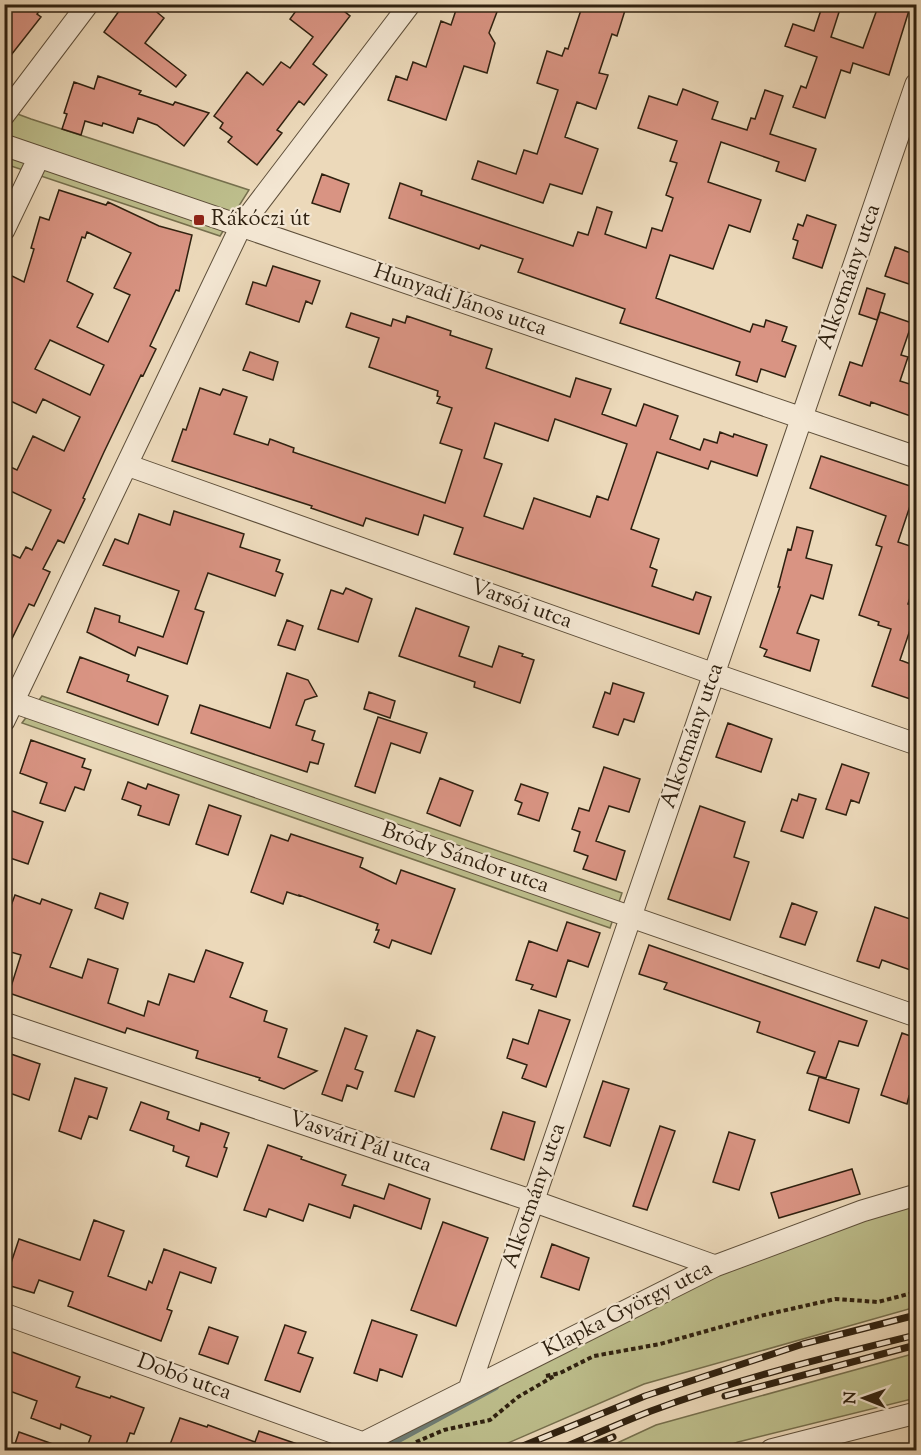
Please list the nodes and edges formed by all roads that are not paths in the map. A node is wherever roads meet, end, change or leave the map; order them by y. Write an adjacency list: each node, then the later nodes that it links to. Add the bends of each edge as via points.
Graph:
1 (88, 4): 4 (street)
2 (410, 4): 7 (street)
3 (916, 84): 9 (street, Alkotmány utca)
4 (4, 115)
5 (4, 146): 6 (street, Hunyadi János utca)
6 (39, 157): 7 (street, Hunyadi János utca); 8 (street)
7 (241, 226): 9 (street, Hunyadi János utca); 11 (street)
8 (4, 230)
9 (802, 418): 10 (street, Hunyadi János utca); 12 (street, Alkotmány utca)
10 (916, 457)
11 (127, 465): 12 (street, Varsói utca); 13 (street)
12 (714, 674): 14 (street, Varsói utca); 15 (street, Alkotmány utca)
13 (9, 712): 15 (street, Bródy Sándor utca)
14 (916, 744)
15 (631, 916): 16 (street, Bródy Sándor utca); 19 (street, Alkotmány utca)
16 (916, 1016)
17 (4, 1023): 19 (street, Vasvári Pál utca)
18 (916, 1196): 20 (street, Klapka György utca, via 862,1211)
19 (533, 1201): 20 (street, Vasvári Pál utca); 22 (street, Alkotmány utca)
20 (715, 1266): 22 (street, Klapka György utca)
21 (4, 1314): 24 (street, Dobó utca)
22 (469, 1389): 24 (street, Klapka György utca)
23 (916, 1413): 25 (street)
24 (356, 1447)
25 (771, 1450)

